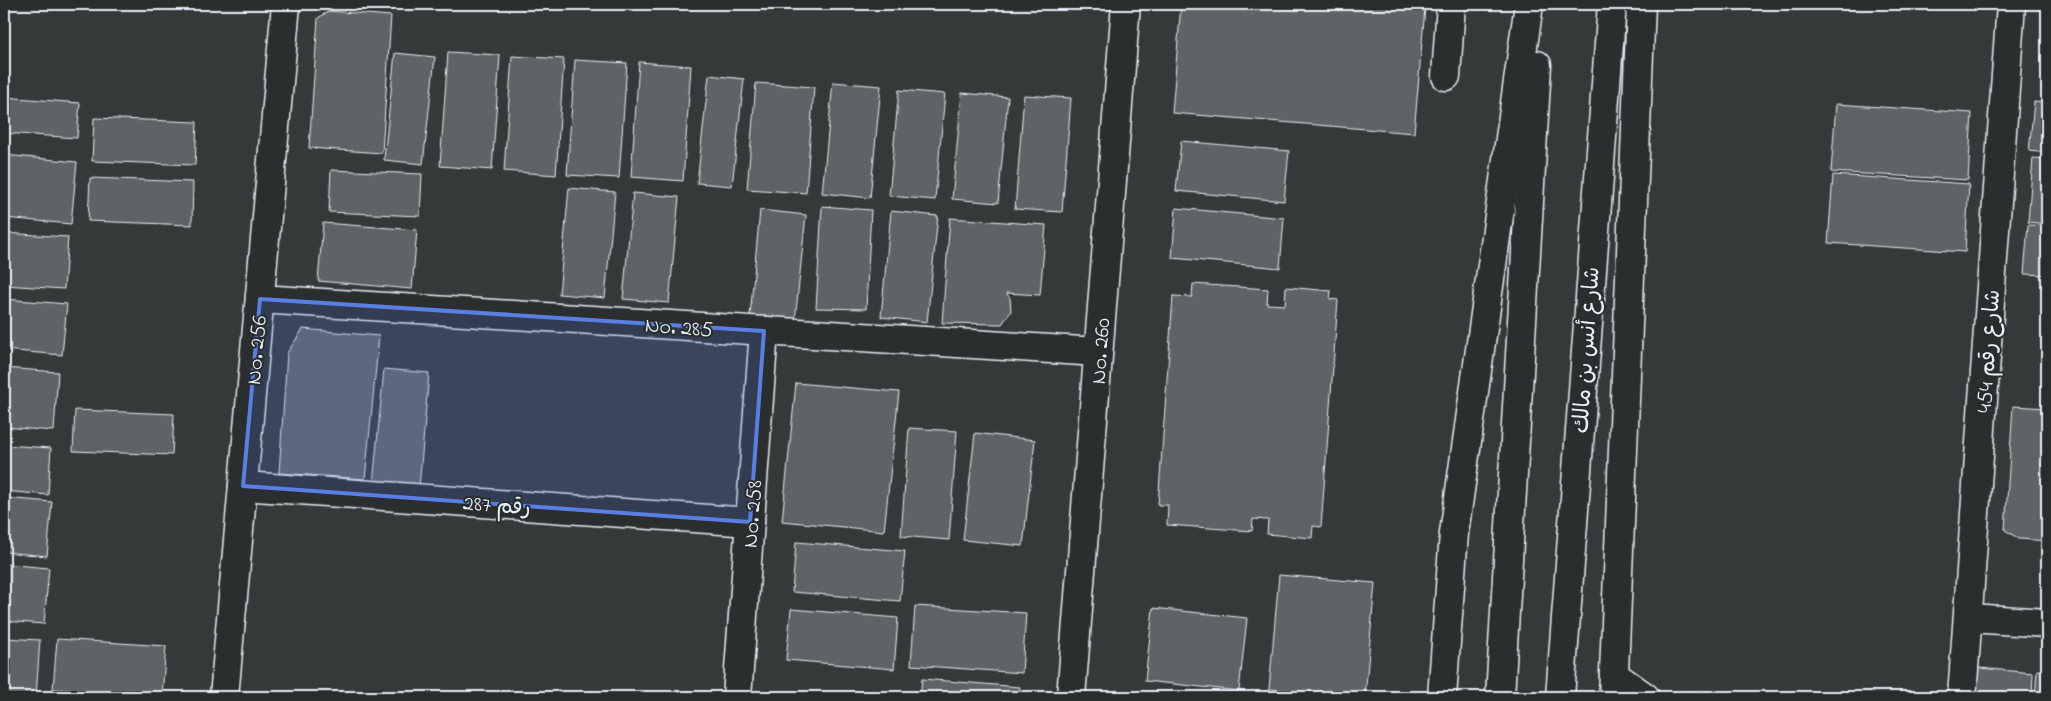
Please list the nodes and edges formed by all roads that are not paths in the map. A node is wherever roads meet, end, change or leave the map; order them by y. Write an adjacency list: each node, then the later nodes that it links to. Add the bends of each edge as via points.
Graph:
1 (286, 4): 10 (street, No. 256)
2 (1118, 4): 12 (street, No. 260)
3 (1451, 4): 9 (street)
4 (1529, 4): 21 (street, via 1454,533)
5 (1540, 4): 22 (street)
6 (1612, 4): 23 (street, شارع أنس بن مالك)
7 (1641, 4): 17 (street)
8 (2011, 4): 15 (street, شارع رقم 454)
9 (1446, 76)
10 (260, 299): 11 (street, No. 285); 13 (street, No. 256)
11 (764, 331): 12 (street, No. 285); 14 (street, No. 258)
12 (1098, 352): 20 (street, No. 260)
13 (243, 486): 14 (street, رقم 287); 18 (street, No. 256)
14 (750, 522): 19 (street, No. 258)
15 (1969, 618): 16 (street); 25 (street, شارع رقم 454)
16 (2047, 623)
17 (1613, 686): 24 (street)
18 (224, 697)
19 (737, 697)
20 (1071, 697)
21 (1442, 697)
22 (1500, 697)
23 (1560, 697)
24 (1645, 697)
25 (1962, 697)

